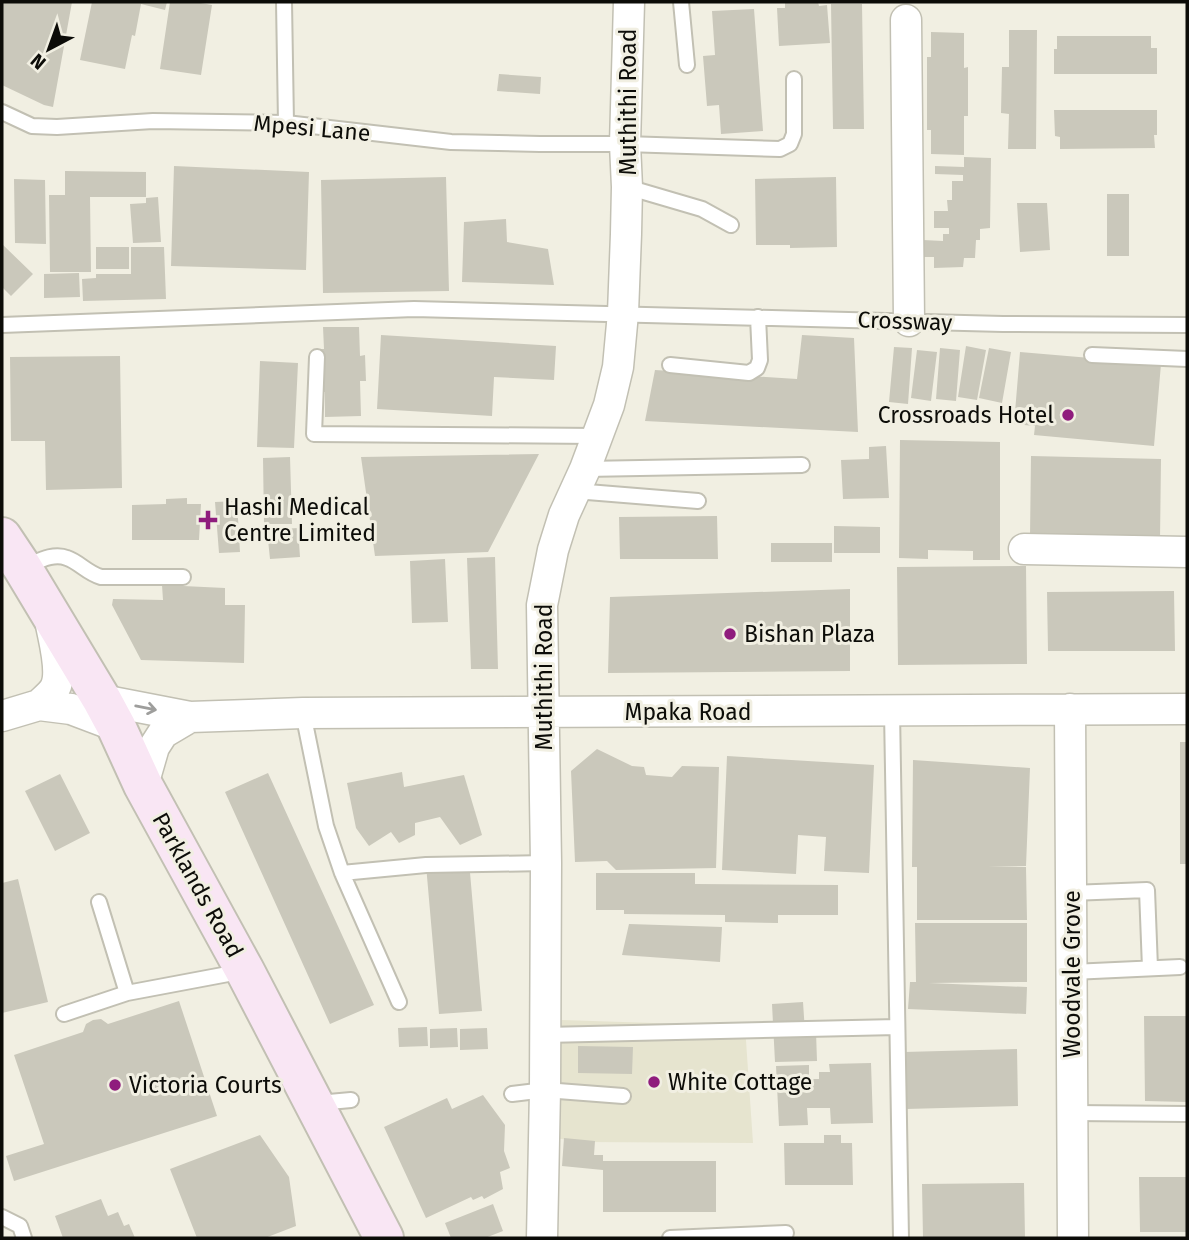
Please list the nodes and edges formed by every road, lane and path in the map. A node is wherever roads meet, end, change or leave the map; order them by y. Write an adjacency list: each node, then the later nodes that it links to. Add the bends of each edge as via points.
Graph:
1 (284, 2): 8 (lane)
2 (629, 2): 9 (street, Muthithi Road)
3 (681, 2): 5 (lane)
4 (906, 20): 14 (street)
5 (687, 65)
6 (794, 79): 9 (lane, Mpesi Lane, via 794,134 790,144 780,149)
7 (2, 112): 8 (lane, Mpesi Lane, via 33,126 57,127 153,121)
8 (286, 123): 9 (lane, Mpesi Lane, via 451,142)
9 (625, 144): 10 (street, Muthithi Road)
10 (627, 187): 11 (lane, via 702,209); 12 (street, Muthithi Road)
11 (731, 225)
12 (623, 313): 13 (lane, Crossway); 16 (lane, Crossway, via 414,309); 21 (street, Muthithi Road, via 618,367)
13 (758, 317): 14 (lane, Crossway); 20 (lane, via 760,360 749,373)
14 (909, 321): 15 (lane, Crossway)
15 (1187, 324)
16 (2, 325)
17 (1092, 355): 19 (lane)
18 (317, 357): 21 (lane, via 314,435)
19 (1187, 359)
20 (670, 365)
21 (597, 436): 23 (street, Muthithi Road)
22 (802, 465): 23 (lane)
23 (580, 480): 24 (lane); 34 (street, Muthithi Road, via 553,550 542,605)
24 (698, 501)
25 (1024, 549): 27 (street)
26 (12, 552): 28 (lane, via 68,558 101,577); 29 (main road, Parklands Road)
27 (1187, 552)
28 (183, 577)
29 (49, 613): 30 (street, via 58,668 55,688); 35 (main road, Parklands Road)
30 (39, 705): 35 (street, Mpaka Road); 37 (street, Mpaka Road)
31 (1070, 709): 32 (street, Mpaka Road); 33 (street, Mpaka Road); 42 (street, Woodvale Grove)
32 (1187, 709)
33 (892, 711): 34 (street, Mpaka Road); 51 (lane)
34 (544, 712): 36 (street, Mpaka Road); 40 (street, Muthithi Road)
35 (109, 713): 38 (street, Mpaka Road, one-way to 38); 39 (main road, Parklands Road)
36 (303, 713): 38 (street, Mpaka Road); 41 (lane, via 326,826)
37 (2, 716)
38 (190, 717): 39 (street, via 163,733)
39 (143, 785): 46 (main road, Parklands Road)
40 (546, 863): 41 (lane, via 426,864); 52 (street, Muthithi Road)
41 (342, 873): 49 (lane)
42 (1071, 893): 45 (lane, via 1147,890); 47 (street, Woodvale Grove)
43 (99, 902): 48 (lane)
44 (1180, 967): 45 (lane)
45 (1150, 968): 47 (lane)
46 (245, 971): 48 (lane); 61 (main road, Parklands Road, via 333,1102)
47 (1072, 972): 56 (street, Woodvale Grove)
48 (127, 993): 50 (lane)
49 (399, 1002)
50 (64, 1014)
51 (897, 1027): 52 (lane); 64 (lane)
52 (545, 1035): 53 (street, Muthithi Road)
53 (545, 1090): 54 (lane); 55 (lane); 62 (street, Muthithi Road)
54 (512, 1094)
55 (623, 1096)
56 (1072, 1113): 57 (lane); 65 (street, Woodvale Grove)
57 (1187, 1114)
58 (2, 1217): 60 (lane, via 20,1226)
59 (786, 1233): 63 (lane)
60 (24, 1238)
61 (384, 1238)
62 (542, 1238)
63 (670, 1238)
64 (901, 1238)
65 (1073, 1238)

